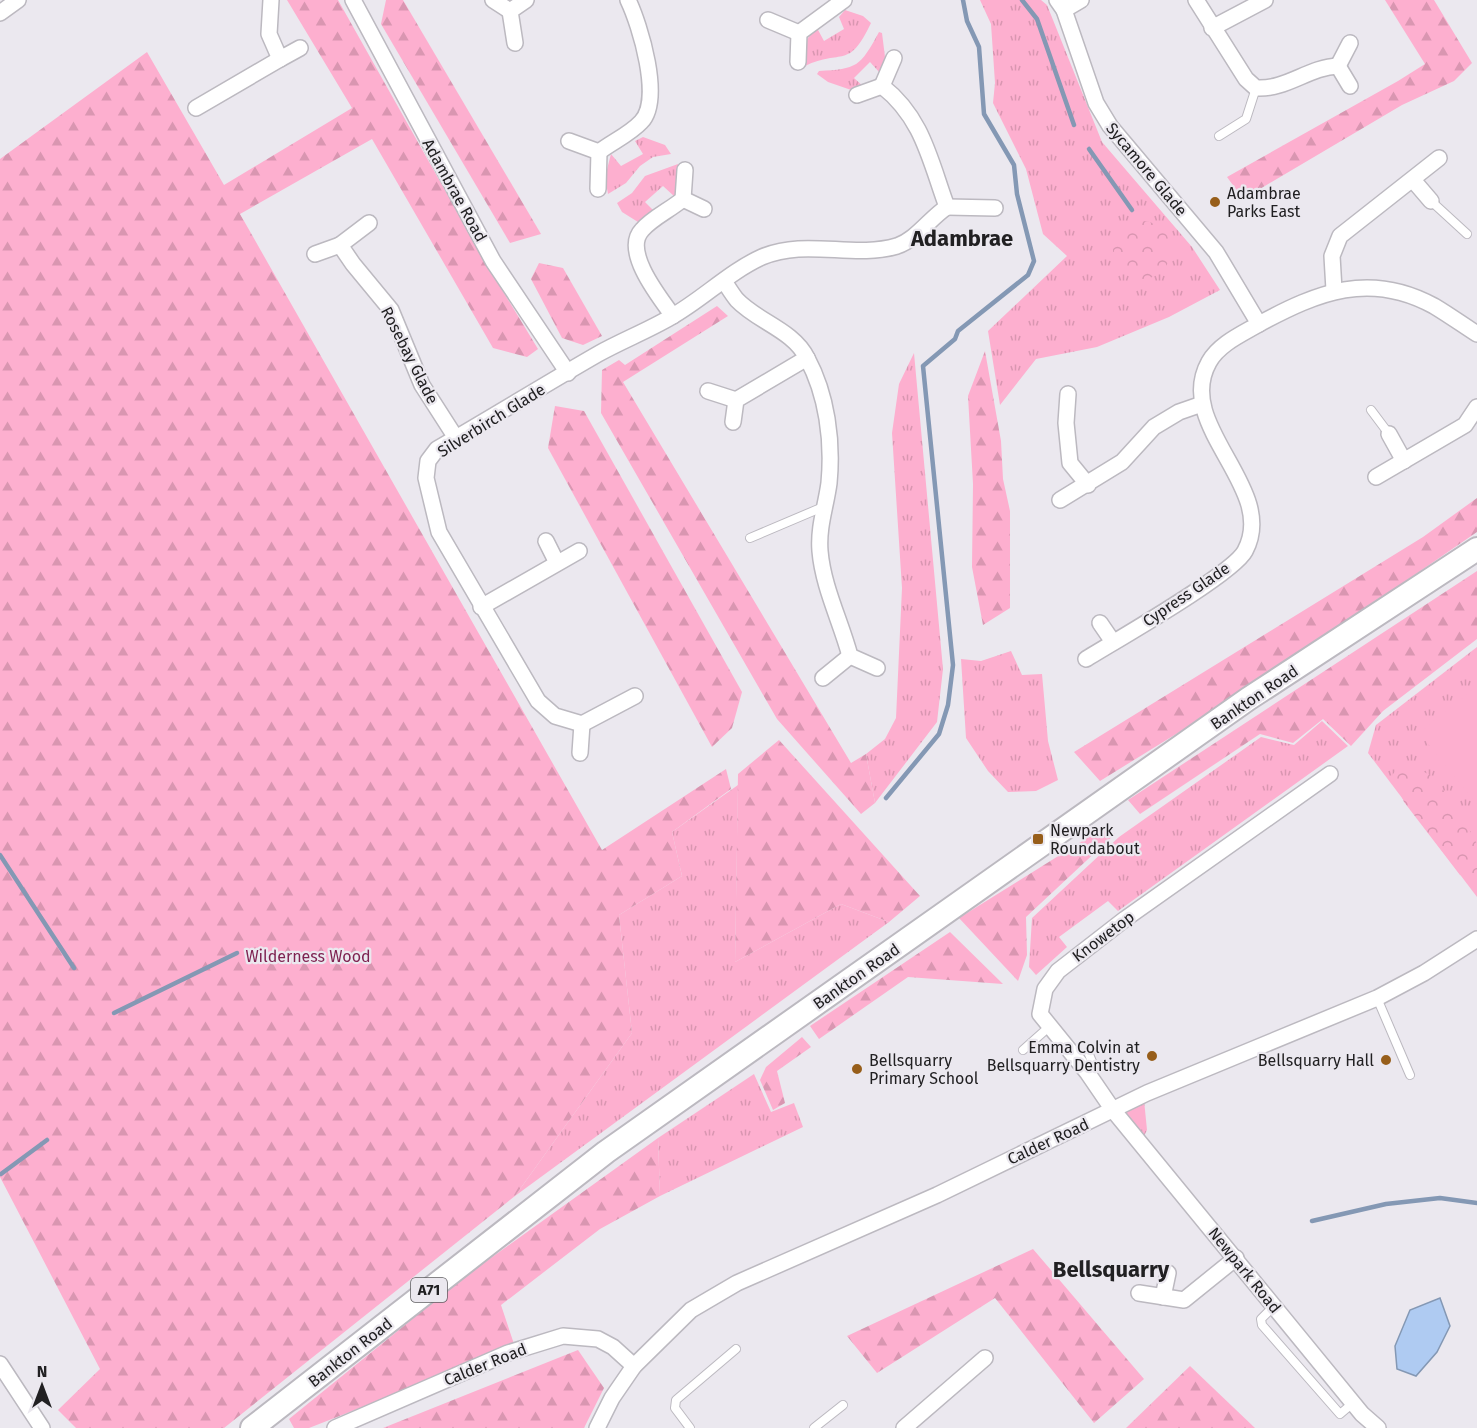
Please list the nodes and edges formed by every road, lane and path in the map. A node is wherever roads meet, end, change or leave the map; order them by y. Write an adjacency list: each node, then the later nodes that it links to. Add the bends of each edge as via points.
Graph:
1 (18, 0): 13 (street)
2 (271, 0): 20 (street, via 269,34)
3 (353, 0): 51 (street, Adambrae Road, via 493,261)
4 (493, 0): 12 (street)
5 (526, 0): 12 (street)
6 (628, 0): 31 (street, via 646,52 649,112 641,123)
7 (844, 0): 16 (street)
8 (1081, 0): 11 (street, Sycamore Glade)
9 (1196, 0): 15 (street)
10 (1265, 0): 15 (street)
11 (1061, 5): 48 (street, Sycamore Glade, via 1096,103 1110,126 1194,225 1233,278)
12 (510, 11): 17 (street)
13 (0, 13)
14 (768, 20): 16 (street)
15 (1212, 28): 26 (street)
16 (799, 33): 22 (street)
17 (515, 43)
18 (1350, 43): 23 (street)
19 (300, 48): 20 (street)
20 (280, 58): 28 (street)
21 (894, 58): 24 (street)
22 (798, 62)
23 (1338, 66): 25 (street); 26 (street, via 1280,86)
24 (882, 86): 27 (street); 38 (street, via 912,116)
25 (1350, 86)
26 (1256, 88): 29 (lane, via 1246,119)
27 (857, 95)
28 (196, 108)
29 (1219, 136)
30 (569, 141): 31 (street)
31 (599, 152): 35 (street)
32 (1439, 158): 34 (street)
33 (685, 170): 36 (street)
34 (1413, 180): 37 (street); 46 (street, via 1340,236 1332,256)
35 (598, 189)
36 (683, 199): 40 (street); 47 (street, via 641,230 635,242 642,267)
37 (1431, 201): 42 (lane)
38 (947, 207): 39 (street); 45 (street, Silverbirch Glade, via 899,245 879,249 797,247 764,256)
39 (995, 207)
40 (704, 209)
41 (369, 224): 43 (street)
42 (1467, 234)
43 (340, 244): 44 (street); 60 (street, Rosebay Glade, via 391,310 422,384)
44 (315, 254)
45 (724, 281): 47 (street, Silverbirch Glade); 50 (street, via 738,300 784,333)
46 (1334, 290): 48 (street, Cypress Glade); 49 (street, Cypress Glade, via 1358,287 1395,292 1432,305)
47 (673, 316): 51 (street, Silverbirch Glade)
48 (1259, 324): 55 (street, Cypress Glade, via 1228,342 1209,361 1202,382)
49 (1477, 334)
50 (807, 357): 54 (street); 65 (street, via 827,413 829,484)
51 (568, 373): 60 (street, Silverbirch Glade)
52 (708, 391): 54 (street)
53 (1068, 393): 63 (street, via 1070,463)
54 (736, 400): 58 (street)
55 (1202, 404): 63 (street, via 1154,427 1122,462); 73 (street, Cypress Glade, via 1213,434 1238,475 1250,512 1250,539 1244,554 1221,573)
56 (1477, 407): 61 (street, via 1465,425)
57 (1371, 411): 59 (lane)
58 (732, 422)
59 (1389, 434): 61 (street)
60 (456, 438): 71 (street, Silverbirch Glade, via 437,449 428,461 426,478 440,532)
61 (1404, 461): 62 (street)
62 (1376, 477)
63 (1088, 485): 64 (street)
64 (1060, 500)
65 (823, 507): 66 (lane); 74 (street, via 820,551)
66 (750, 538)
67 (546, 542): 70 (street)
68 (1477, 549): 102 (main road, Bankton Road / A71, via 1248,699 616,1145)
69 (579, 551): 70 (street)
70 (557, 563): 71 (street)
71 (481, 607): 79 (street, Silverbirch Glade, via 538,701 555,716)
72 (1100, 623): 73 (street)
73 (1113, 642): 75 (street, Cypress Glade)
74 (850, 656): 76 (street); 77 (street)
75 (1086, 659)
76 (878, 668)
77 (823, 678)
78 (635, 696): 79 (street)
79 (582, 724): 80 (street)
80 (580, 753)
81 (1330, 774): 84 (street, Knowetop, via 1282,802 1058,970 1045,989 1040,1014)
82 (1477, 939): 83 (street, Calder Road)
83 (1377, 998): 88 (lane); 89 (street, Calder Road)
84 (1050, 1026): 85 (lane); 87 (street, Knowetop)
85 (1023, 1050)
86 (1088, 1052): 87 (lane, via 1093,1064)
87 (1088, 1072): 89 (street, Knowetop)
88 (1410, 1076)
89 (1113, 1110): 90 (street, Newpark Road); 97 (street, Calder Road, via 937,1195 737,1283 691,1310)
90 (1236, 1258): 93 (street, via 1184,1300); 94 (street, Newpark Road)
91 (1168, 1273): 93 (street)
92 (1139, 1293): 93 (street)
93 (1163, 1297)
94 (1275, 1305): 99 (street, Newpark Road); 99 (lane, via 1261,1319 1262,1325 1340,1414)
95 (736, 1349): 105 (lane, via 676,1400 675,1408)
96 (985, 1358): 107 (street)
97 (634, 1366): 103 (street, Calder Road, via 598,1339 563,1336 508,1353); 104 (street, Calder Road)
98 (2, 1369): 101 (street)
99 (1353, 1403): 108 (street, Newpark Road)
100 (843, 1405): 106 (lane)
101 (42, 1428)
102 (252, 1428)
103 (335, 1428)
104 (597, 1428)
105 (690, 1428)
106 (814, 1428)
107 (904, 1428)
108 (1378, 1428)

